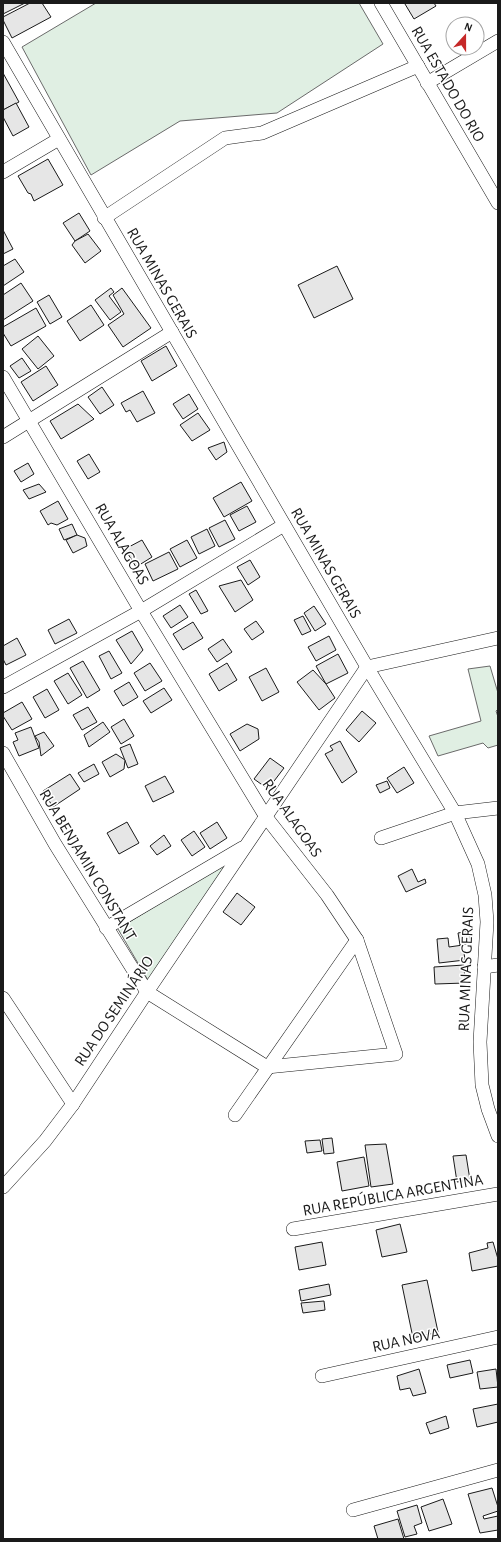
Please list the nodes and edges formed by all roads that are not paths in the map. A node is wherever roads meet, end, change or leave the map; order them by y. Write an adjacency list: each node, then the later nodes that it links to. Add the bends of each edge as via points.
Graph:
1 (381, 3): 4 (street, RUA ESTADO DO RIO)
2 (3, 42): 6 (street, RUA MINAS GERAIS)
3 (498, 42): 5 (street)
4 (418, 66): 5 (street, RUA ESTADO DO RIO); 9 (street, via 262,133 225,138)
5 (427, 83): 8 (street, RUA ESTADO DO RIO)
6 (59, 139): 7 (street); 9 (street, RUA MINAS GERAIS)
7 (3, 172)
8 (498, 203)
9 (104, 218): 10 (street, RUA MINAS GERAIS)
10 (172, 332): 12 (street); 14 (street, RUA MINAS GERAIS)
11 (3, 377): 12 (street, RUA ALAGOAS)
12 (29, 421): 13 (street); 15 (street, RUA ALAGOAS)
13 (3, 437)
14 (284, 525): 15 (street); 17 (street, RUA MINAS GERAIS)
15 (141, 611): 18 (street); 22 (street, RUA ALAGOAS)
16 (498, 638): 17 (street)
17 (367, 667): 21 (street, RUA MINAS GERAIS); 22 (street, RUA DO SEMINÁRIO)
18 (3, 687)
19 (3, 753): 25 (street, RUA BENJAMIN CONSTANT)
20 (498, 808): 21 (street)
21 (455, 813): 23 (street); 28 (street, RUA MINAS GERAIS, via 478,864 485,896 487,922)
22 (266, 817): 24 (street, RUA DO SEMINÁRIO); 26 (street, RUA ALAGOAS, via 327,896)
23 (381, 838)
24 (245, 846): 25 (street, RUA DO SEMINÁRIO); 29 (street, RUA DO SEMINÁRIO)
25 (106, 928): 29 (street, RUA BENJAMIN CONSTANT)
26 (357, 940): 31 (street); 31 (street, RUA ALAGOAS, via 396,1054)
27 (498, 964): 28 (street)
28 (484, 967): 34 (street, RUA MINAS GERAIS, via 480,1042 482,1085)
29 (147, 992): 31 (street); 32 (street, RUA DO SEMINÁRIO)
30 (3, 998): 32 (street)
31 (267, 1067): 33 (street)
32 (73, 1104): 35 (street, RUA DO SEMINÁRIO)
33 (235, 1115)
34 (498, 1136)
35 (3, 1187)
36 (498, 1194): 37 (street, RUA REPÚBLICA ARGENTINA)
37 (293, 1229)
38 (498, 1338): 39 (street, RUA NOVA)
39 (322, 1376)
40 (498, 1470): 41 (street)
41 (353, 1510)

